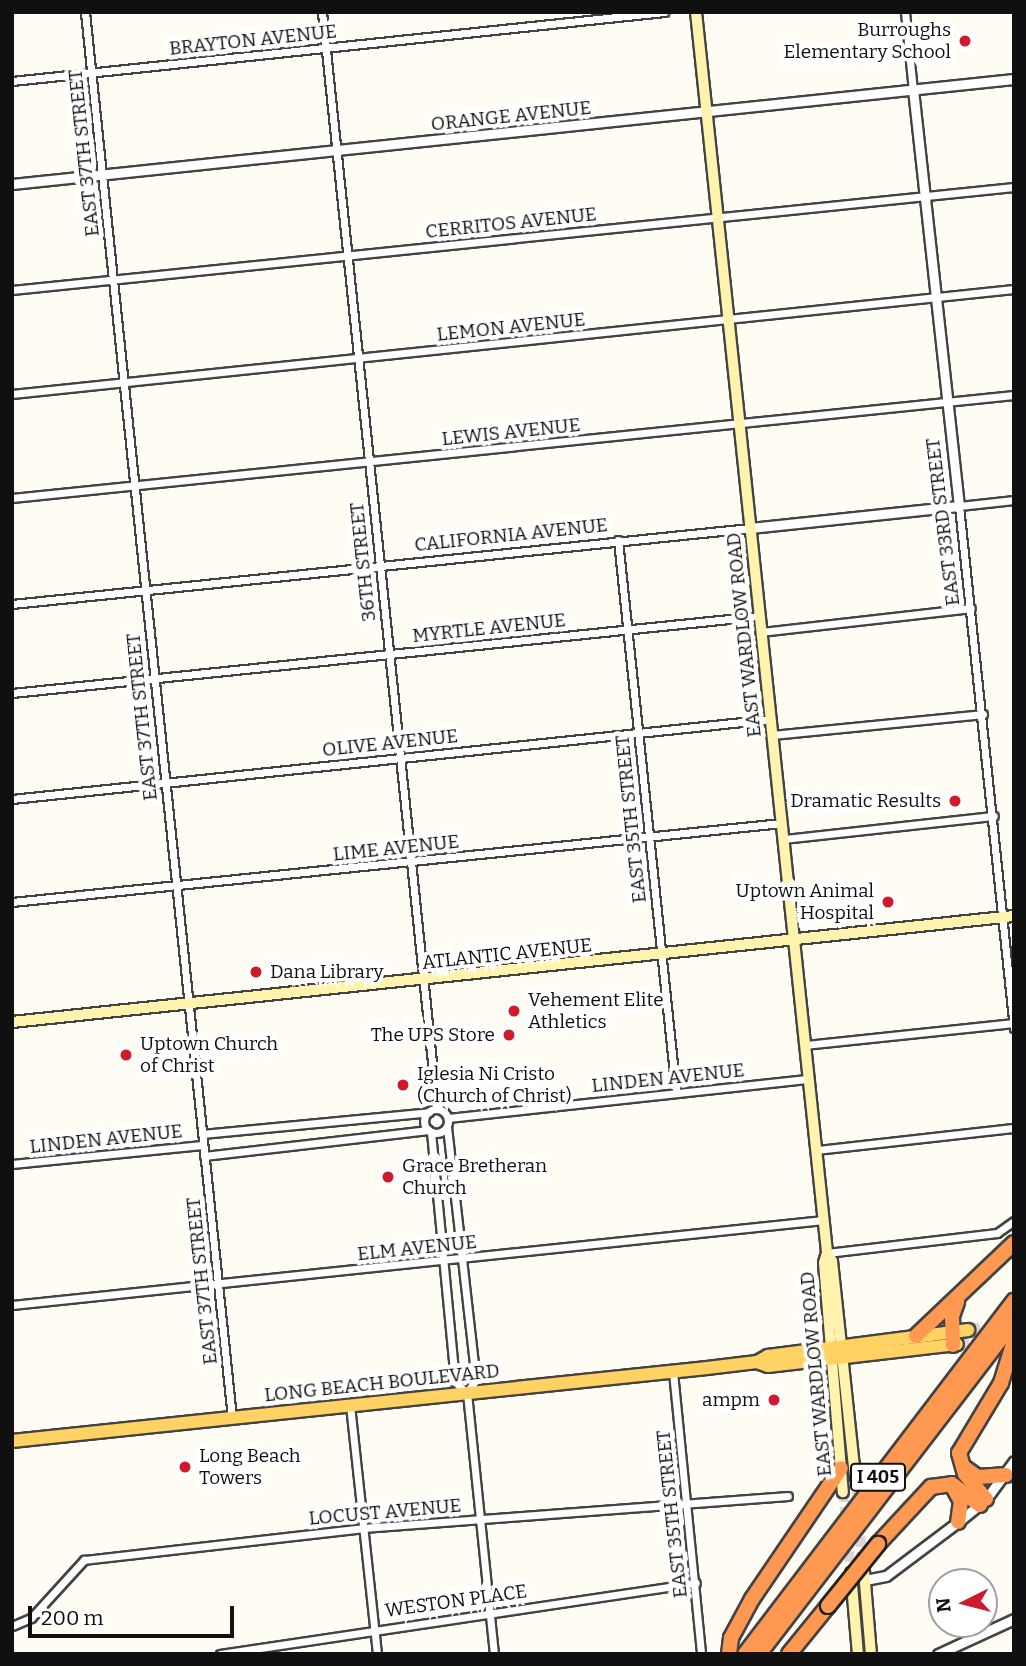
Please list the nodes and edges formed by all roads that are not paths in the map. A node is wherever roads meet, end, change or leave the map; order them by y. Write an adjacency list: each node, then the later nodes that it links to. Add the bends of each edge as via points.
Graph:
1 (85, 12): 7 (street, EAST 37TH STREET)
2 (322, 12): 6 (street, 36TH STREET)
3 (664, 12): 6 (street, BRAYTON AVENUE)
4 (695, 12): 11 (main road, EAST WARDLOW ROAD)
5 (905, 12): 10 (street, EAST 33RD STREET)
6 (326, 49): 7 (street, BRAYTON AVENUE); 12 (street, 36TH STREET)
7 (92, 72): 9 (street, BRAYTON AVENUE); 13 (street, EAST 37TH STREET)
8 (1014, 79): 10 (street, ORANGE AVENUE)
9 (12, 80)
10 (913, 91): 11 (street, ORANGE AVENUE); 16 (street, EAST 33RD STREET)
11 (706, 113): 12 (street, ORANGE AVENUE); 17 (main road, EAST WARDLOW ROAD)
12 (336, 151): 13 (street, ORANGE AVENUE); 18 (street, 36TH STREET)
13 (102, 175): 14 (street, ORANGE AVENUE); 19 (street, EAST 37TH STREET)
14 (12, 184)
15 (1014, 187): 16 (street, CERRITOS AVENUE)
16 (924, 196): 17 (street, CERRITOS AVENUE); 22 (street, EAST 33RD STREET)
17 (717, 217): 18 (street, CERRITOS AVENUE); 23 (main road, EAST WARDLOW ROAD)
18 (347, 256): 19 (street, CERRITOS AVENUE); 24 (street, 36TH STREET)
19 (113, 279): 21 (street, CERRITOS AVENUE); 25 (street, EAST 37TH STREET)
20 (1014, 289): 22 (street, LEMON AVENUE)
21 (12, 290)
22 (935, 298): 23 (street, LEMON AVENUE); 28 (street, EAST 33RD STREET)
23 (728, 320): 24 (street, LEMON AVENUE); 29 (main road, EAST WARDLOW ROAD)
24 (358, 359): 25 (street, LEMON AVENUE); 30 (street, 36TH STREET)
25 (124, 382): 26 (street, LEMON AVENUE); 31 (street, EAST 37TH STREET)
26 (12, 394)
27 (1014, 395): 28 (street, LEWIS AVENUE)
28 (947, 402): 29 (street, LEWIS AVENUE); 34 (street, EAST 33RD STREET)
29 (739, 424): 30 (street, LEWIS AVENUE); 35 (main road, EAST WARDLOW ROAD)
30 (370, 463): 31 (street, LEWIS AVENUE); 37 (street, 36TH STREET)
31 (134, 485): 32 (street, LEWIS AVENUE); 38 (street, EAST 37TH STREET)
32 (12, 498)
33 (1014, 500): 34 (street, CALIFORNIA AVENUE)
34 (959, 506): 35 (street, CALIFORNIA AVENUE); 40 (street, EAST 33RD STREET)
35 (750, 528): 36 (street, CALIFORNIA AVENUE); 41 (main road, EAST WARDLOW ROAD)
36 (618, 540): 37 (street, CALIFORNIA AVENUE); 42 (street, EAST 35TH STREET)
37 (380, 566): 38 (street, CALIFORNIA AVENUE); 44 (street, 36TH STREET)
38 (146, 590): 39 (street, CALIFORNIA AVENUE); 45 (street, EAST 37TH STREET)
39 (12, 604)
40 (971, 608): 43 (street); 47 (street, EAST 33RD STREET)
41 (759, 616): 42 (street, MYRTLE AVENUE); 43 (main road, EAST WARDLOW ROAD)
42 (627, 628): 44 (street, MYRTLE AVENUE); 49 (street, EAST 35TH STREET)
43 (761, 632): 48 (main road, EAST WARDLOW ROAD)
44 (388, 655): 45 (street, MYRTLE AVENUE); 51 (street, 36TH STREET)
45 (155, 677): 46 (street, MYRTLE AVENUE); 52 (street, EAST 37TH STREET)
46 (12, 693)
47 (983, 714): 50 (street); 54 (street, EAST 33RD STREET)
48 (771, 719): 49 (street, OLIVE AVENUE); 50 (main road, EAST WARDLOW ROAD)
49 (638, 732): 51 (street, OLIVE AVENUE); 56 (street, EAST 35TH STREET)
50 (773, 735): 55 (main road, EAST WARDLOW ROAD)
51 (399, 758): 52 (street, OLIVE AVENUE); 58 (street, 36TH STREET)
52 (165, 783): 53 (street, OLIVE AVENUE); 59 (street, EAST 37TH STREET)
53 (12, 799)
54 (994, 816): 57 (street); 61 (street, EAST 33RD STREET)
55 (782, 822): 56 (street, LIME AVENUE); 57 (main road, EAST WARDLOW ROAD)
56 (648, 835): 58 (street, LIME AVENUE); 63 (street, EAST 35TH STREET)
57 (784, 839): 62 (main road, EAST WARDLOW ROAD)
58 (410, 863): 59 (street, LIME AVENUE); 64 (street, 36TH STREET)
59 (175, 886): 60 (street, LIME AVENUE); 65 (street, EAST 37TH STREET)
60 (12, 902)
61 (1011, 919): 62 (main road, ATLANTIC AVENUE); 67 (street, EAST 33RD STREET)
62 (795, 941): 63 (main road, ATLANTIC AVENUE); 68 (main road, EAST WARDLOW ROAD)
63 (661, 956): 64 (main road, ATLANTIC AVENUE); 70 (street, EAST 35TH STREET)
64 (423, 980): 65 (main road, ATLANTIC AVENUE); 71 (street, 36TH STREET)
65 (188, 1006): 66 (main road, ATLANTIC AVENUE); 76 (street, EAST 37TH STREET)
66 (12, 1022)
67 (1014, 1025): 68 (street)
68 (805, 1045): 69 (main road, EAST WARDLOW ROAD)
69 (809, 1079): 70 (street, LINDEN AVENUE); 78 (main road, EAST WARDLOW ROAD)
70 (676, 1093): 72 (street, LINDEN AVENUE)
71 (433, 1111): 72 (street); 75 (street, 36TH STREET, via 425,1123); 76 (street, LINDEN AVENUE)
72 (448, 1118): 73 (street)
73 (447, 1127): 75 (street, LINDEN AVENUE); 85 (street)
74 (1014, 1128): 78 (street)
75 (430, 1131): 79 (street, LINDEN AVENUE); 86 (street, 36TH STREET)
76 (202, 1134): 77 (street, EAST 37TH STREET)
77 (202, 1144): 79 (street, EAST 37TH STREET); 80 (street, LINDEN AVENUE)
78 (817, 1150): 81 (main road, EAST WARDLOW ROAD)
79 (204, 1156): 87 (street, EAST 37TH STREET)
80 (12, 1164)
81 (824, 1220): 84 (main road, EAST WARDLOW ROAD); 85 (street, ELM AVENUE)
82 (1014, 1221): 84 (street, via 1004,1231)
83 (1014, 1243): 88 (highway)
84 (827, 1253): 98 (main road, EAST WARDLOW ROAD)
85 (464, 1259): 86 (street, ELM AVENUE); 100 (street, via 476,1380)
86 (443, 1261): 87 (street, ELM AVENUE); 100 (street, 36TH STREET, via 455,1382)
87 (218, 1284): 90 (street, ELM AVENUE); 102 (street, EAST 37TH STREET)
88 (960, 1295): 95 (highway); 96 (highway, via 953,1312)
89 (1014, 1301): 130 (highway, I 405)
90 (12, 1305)
91 (1014, 1313): 131 (highway)
92 (1014, 1322): 132 (highway)
93 (968, 1329): 96 (main road, LONG BEACH BOULEVARD)
94 (1014, 1335): 133 (highway, I 405)
95 (916, 1336): 96 (main road, LONG BEACH BOULEVARD); 98 (main road, LONG BEACH BOULEVARD)
96 (954, 1340): 98 (main road, LONG BEACH BOULEVARD)
97 (1014, 1341): 105 (highway, via 1001,1383 961,1446)
98 (836, 1352): 99 (main road, LONG BEACH BOULEVARD, via 768,1366 757,1362); 106 (main road, EAST WARDLOW ROAD); 108 (main road, EAST WARDLOW ROAD)
99 (673, 1372): 100 (main road, LONG BEACH BOULEVARD); 113 (street, EAST 35TH STREET)
100 (467, 1393): 101 (main road, LONG BEACH BOULEVARD); 114 (street)
101 (350, 1405): 102 (main road, LONG BEACH BOULEVARD); 116 (street)
102 (232, 1418): 103 (main road, LONG BEACH BOULEVARD)
103 (12, 1441)
104 (1014, 1461): 107 (street)
105 (959, 1463): 107 (highway, via 978,1477); 112 (highway)
106 (841, 1468): 110 (main road, EAST WARDLOW ROAD); 129 (highway, via 752,1599 731,1638)
107 (1006, 1475): 112 (street)
108 (855, 1477)
109 (951, 1484): 112 (highway); 115 (highway, via 961,1501); 134 (highway, bridge, via 922,1492)
110 (844, 1492)
111 (788, 1496): 113 (street, LOCUST AVENUE)
112 (983, 1502): 115 (street)
113 (686, 1505): 114 (street, LOCUST AVENUE); 120 (street, EAST 35TH STREET)
114 (480, 1519): 116 (street, LOCUST AVENUE); 121 (street)
115 (958, 1522): 119 (street, via 894,1571)
116 (363, 1528): 123 (street, LOCUST AVENUE, via 83,1560 31,1618); 124 (street)
117 (862, 1556): 119 (main road)
118 (851, 1572): 135 (main road)
119 (865, 1580): 136 (main road)
120 (696, 1583): 121 (street, WESTON PLACE); 128 (street, EAST 35TH STREET)
121 (490, 1612): 124 (street, WESTON PLACE); 127 (street)
122 (1014, 1619): 137 (street)
123 (12, 1626)
124 (374, 1629): 125 (street, WESTON PLACE); 126 (street)
125 (220, 1654)
126 (377, 1654)
127 (494, 1654)
128 (701, 1654)
129 (729, 1654)
130 (745, 1654)
131 (754, 1654)
132 (759, 1654)
133 (769, 1654)
134 (789, 1654)
135 (858, 1654)
136 (871, 1654)
137 (938, 1654)

